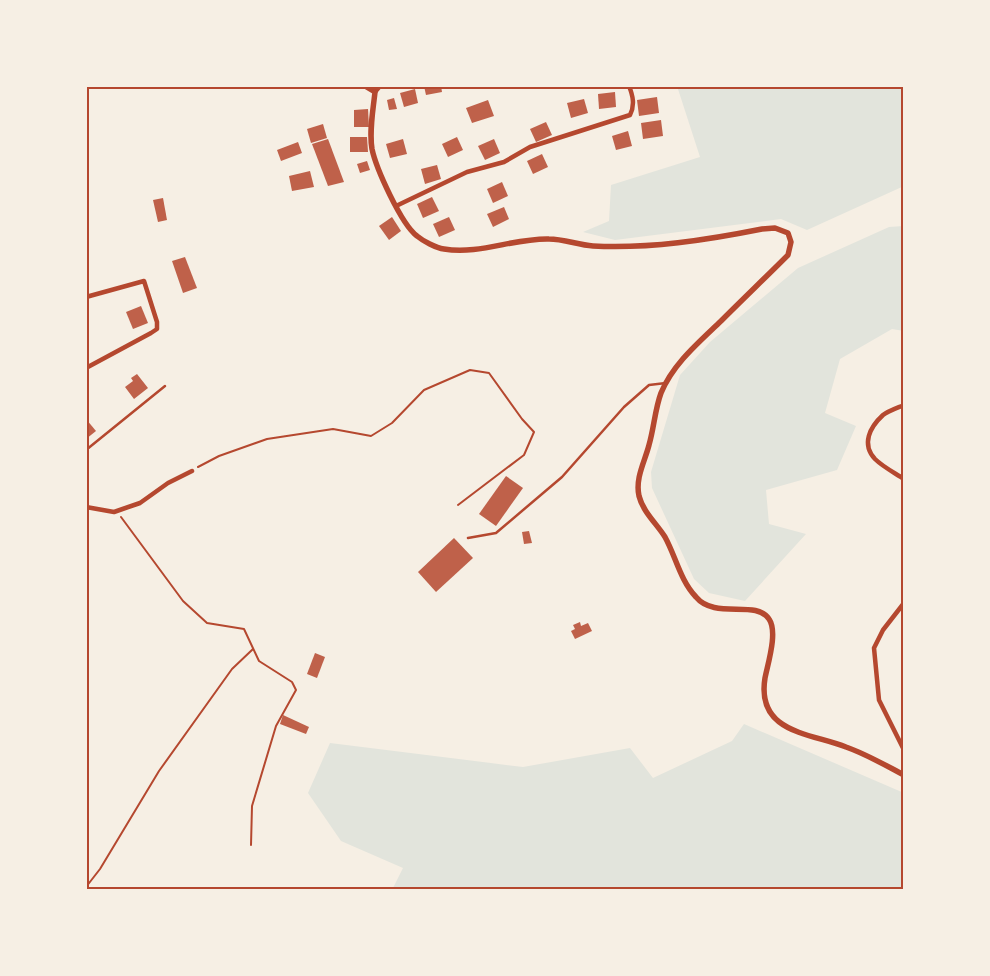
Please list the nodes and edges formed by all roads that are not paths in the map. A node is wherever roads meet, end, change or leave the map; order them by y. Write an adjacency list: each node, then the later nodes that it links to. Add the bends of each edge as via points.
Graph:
1 (365, 86): 4 (street)
2 (380, 86): 4 (street)
3 (629, 86): 5 (street, via 633,98 630,115 530,147 504,162 467,172)
4 (375, 92): 5 (street, via 372,147 377,168)
5 (396, 206): 8 (street, via 416,235 442,249 478,248 541,238 591,246 659,245 762,228 788,233 791,242 788,255 686,355)
6 (86, 297): 7 (street, via 144,282 157,322 157,329 151,333)
7 (86, 368)
8 (667, 383): 15 (lane, via 649,385 624,407 562,477 496,533); 18 (street, via 640,469 639,496 665,536 684,582 700,603 721,610 751,610 769,618 772,636 764,695 771,712 782,725 846,747)
9 (165, 386): 11 (lane)
10 (904, 405): 13 (street, via 884,414 868,439 869,450 876,459)
11 (86, 450)
12 (192, 470): 14 (street, via 140,503 114,512)
13 (904, 479)
14 (86, 507)
15 (468, 538)
16 (904, 602): 17 (street, via 874,648 879,700)
17 (904, 750)
18 (904, 775)

